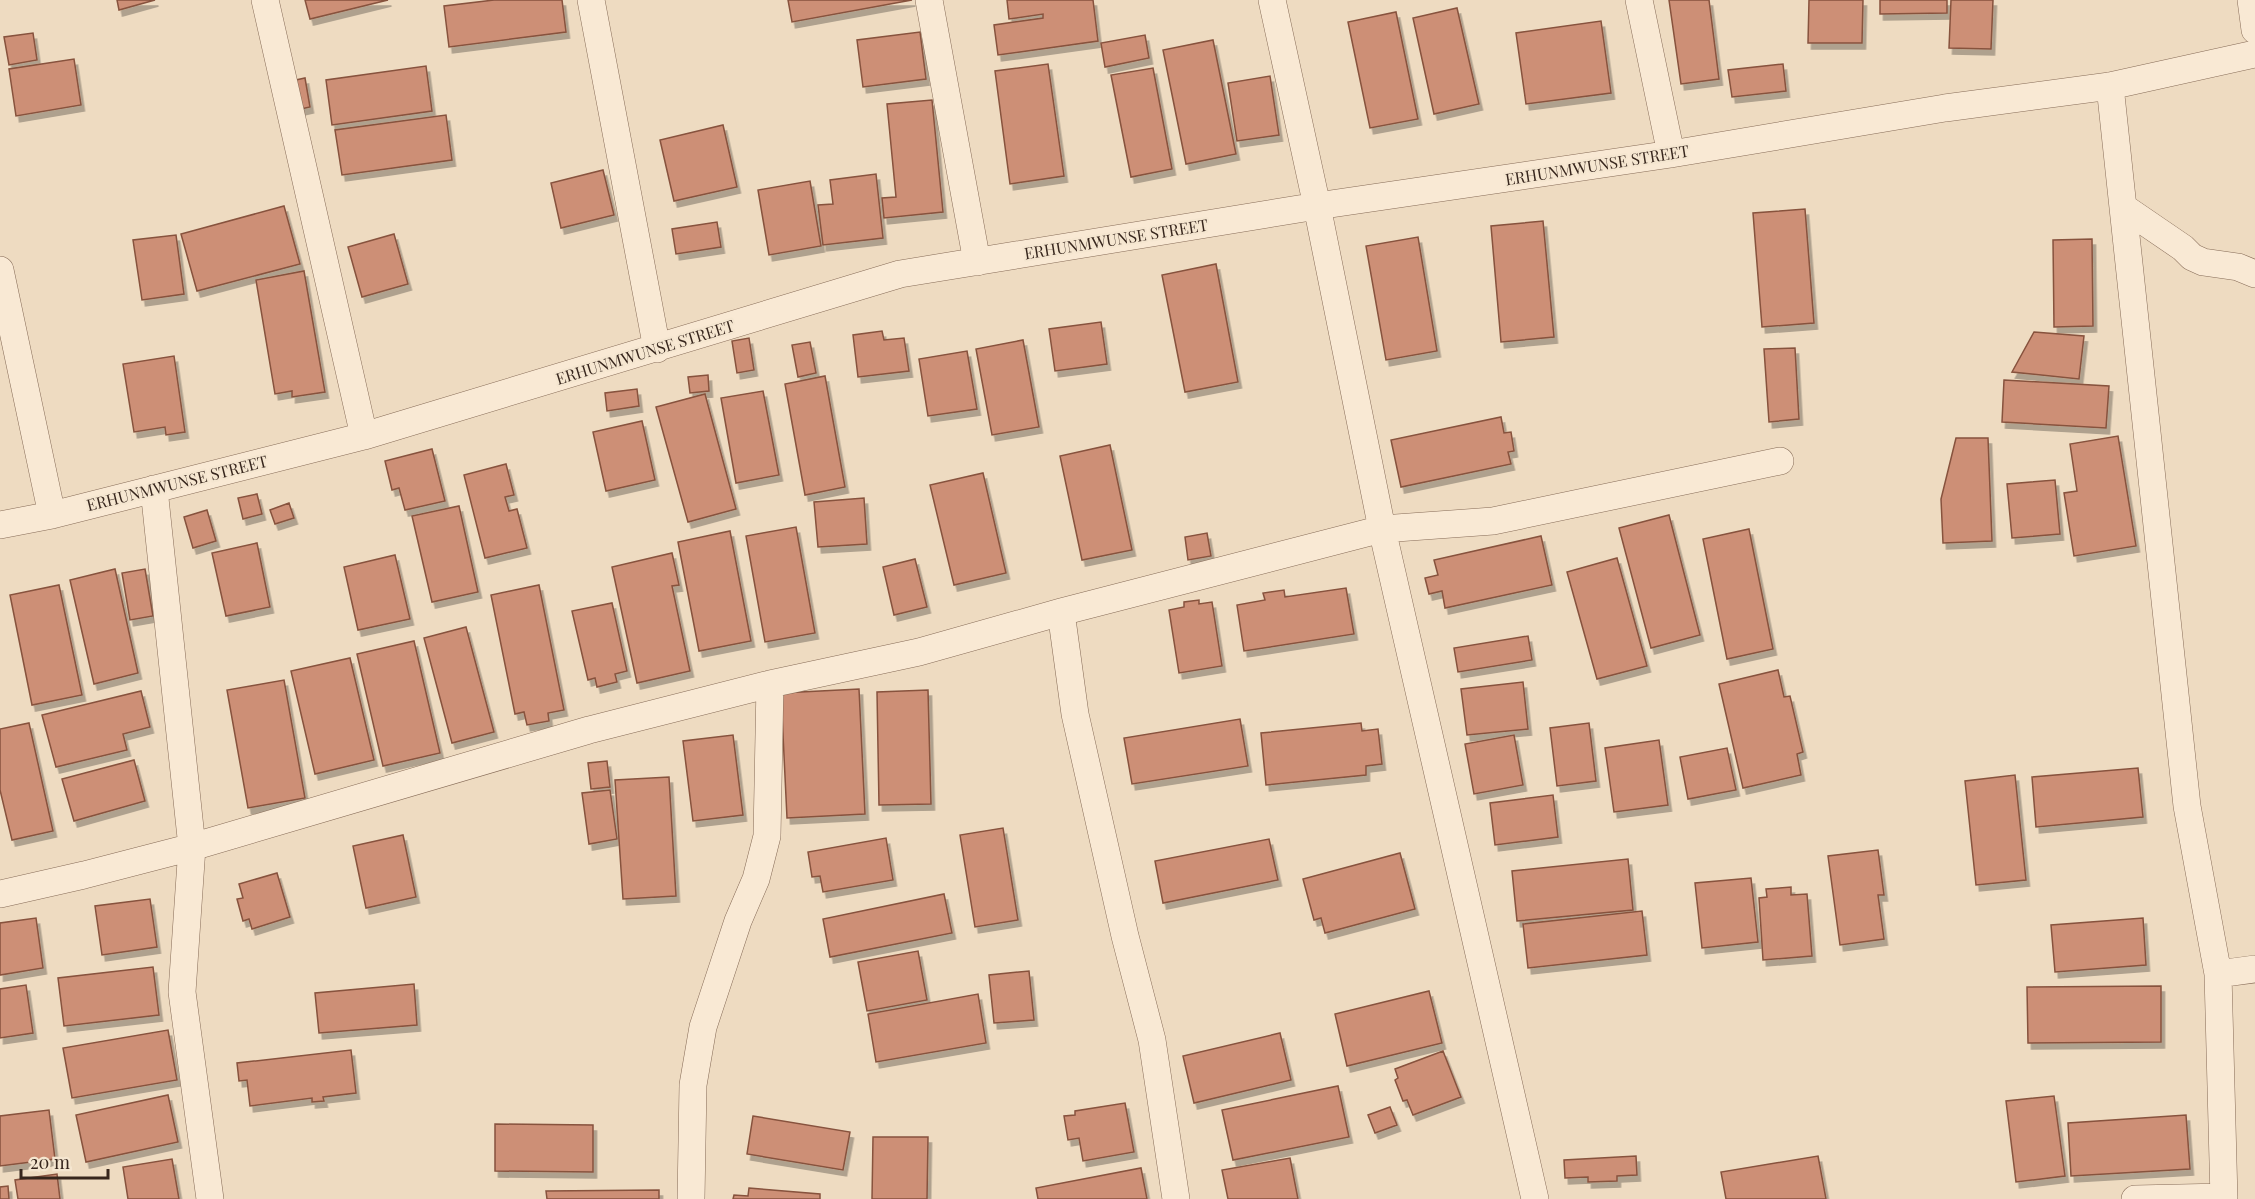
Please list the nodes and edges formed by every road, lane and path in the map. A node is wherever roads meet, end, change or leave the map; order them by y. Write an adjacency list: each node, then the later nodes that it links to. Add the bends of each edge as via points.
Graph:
1 (265, 0): 17 (street)
2 (591, 0): 16 (street)
3 (929, 0): 13 (street)
4 (1272, 0): 11 (street)
5 (1639, 0): 10 (street)
6 (2251, 0): 7 (street)
7 (2255, 30)
8 (2255, 54): 9 (street, ERHUNMWUNSE STREET)
9 (2110, 86): 10 (street, ERHUNMWUNSE STREET, via 1945,108); 12 (street)
10 (1671, 154): 11 (street, ERHUNMWUNSE STREET)
11 (1317, 206): 13 (street, ERHUNMWUNSE STREET); 22 (street)
12 (2123, 207): 15 (street, via 2192,257); 28 (street, via 2187,806)
13 (977, 262): 16 (street, ERHUNMWUNSE STREET, via 900,274)
14 (0, 270): 20 (street)
15 (2255, 274)
16 (657, 349): 17 (street, ERHUNMWUNSE STREET)
17 (364, 436): 19 (street, ERHUNMWUNSE STREET)
18 (1780, 461): 22 (street, via 1493,521)
19 (154, 489): 20 (street, ERHUNMWUNSE STREET); 25 (street)
20 (52, 515): 21 (street, ERHUNMWUNSE STREET)
21 (0, 525)
22 (1382, 529): 23 (street); 33 (street)
23 (1061, 612): 24 (street, via 920,652); 32 (street, via 1075,714 1152,1040)
24 (770, 684): 25 (street, via 589,730); 31 (street, via 767,836 756,879 703,1028 693,1085)
25 (192, 847): 26 (street); 30 (street, via 182,992)
26 (0, 894)
27 (2255, 969): 28 (street)
28 (2218, 974): 29 (street)
29 (2224, 1198): 34 (street)
30 (210, 1199)
31 (691, 1199)
32 (1176, 1199)
33 (1535, 1199)
34 (2135, 1199)

